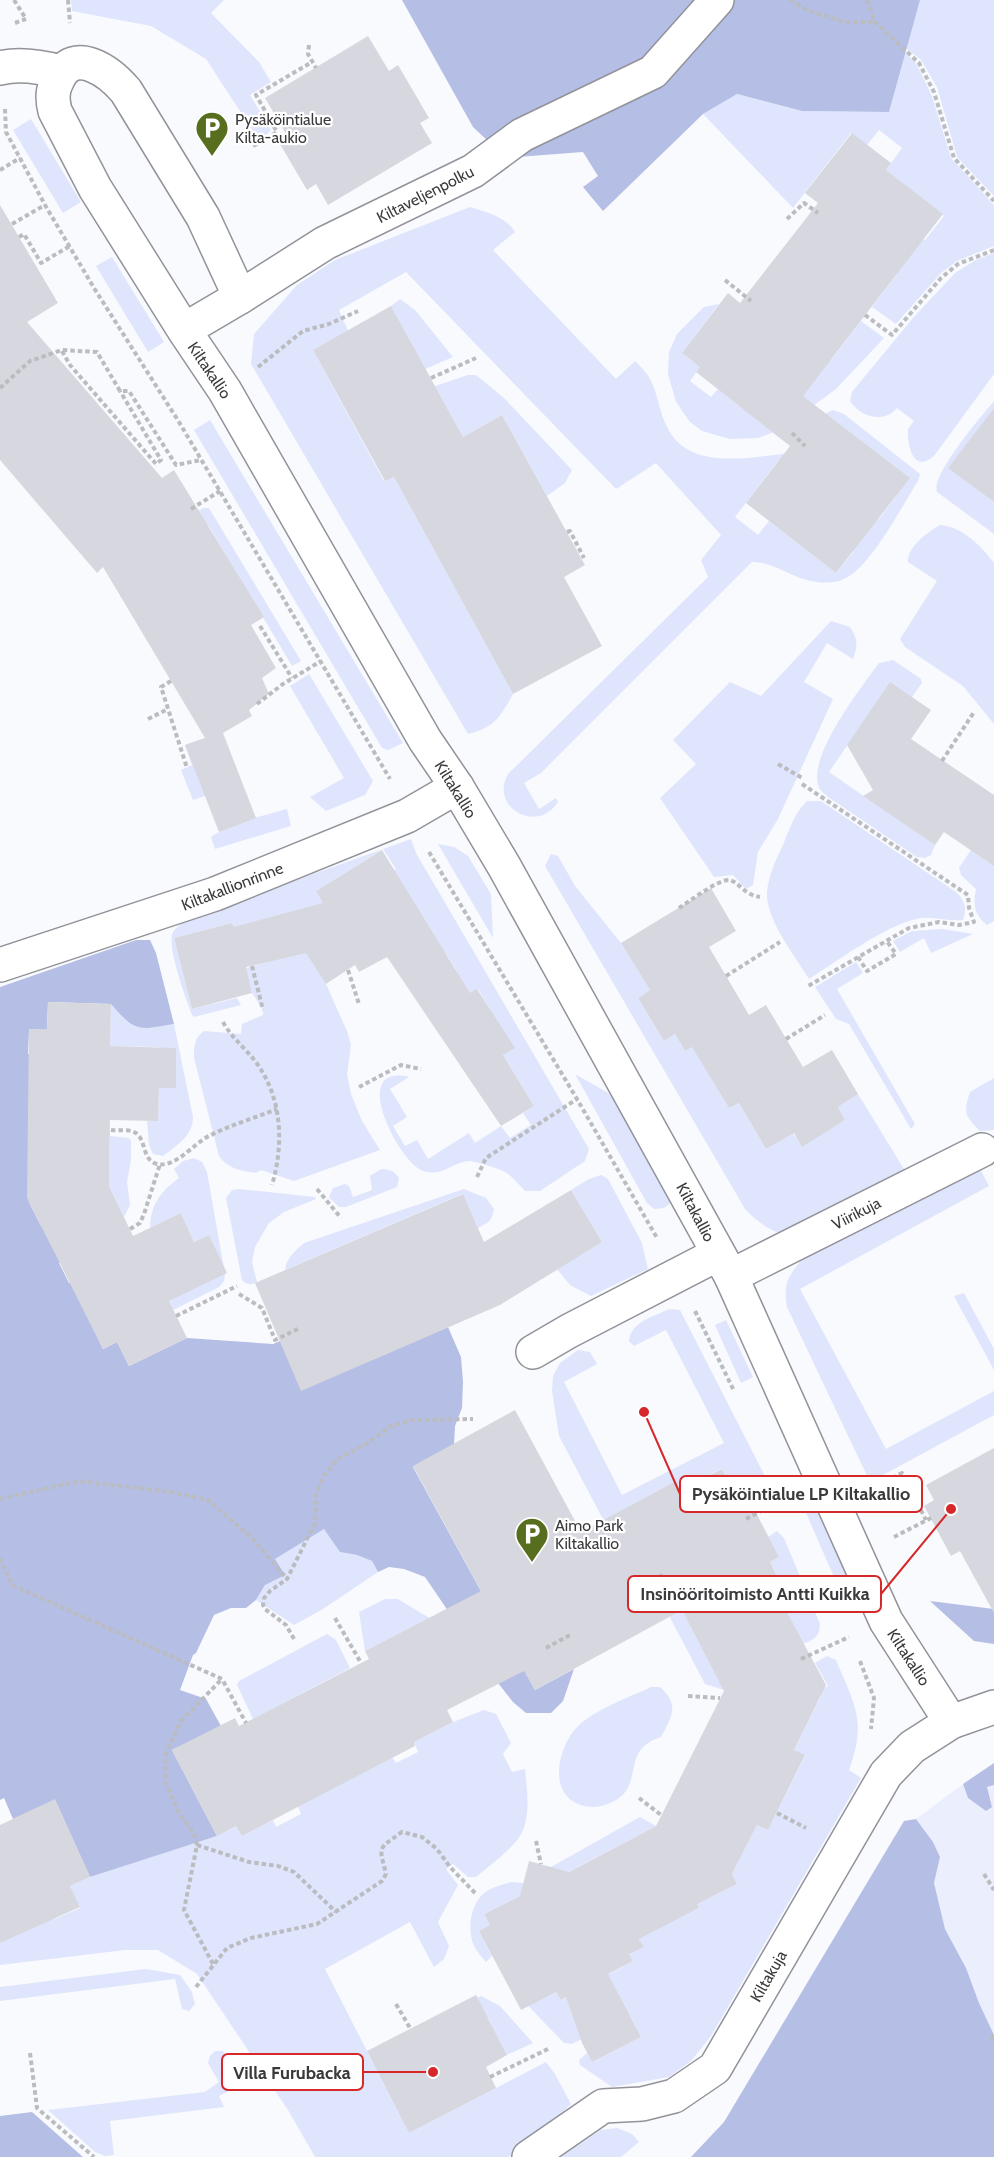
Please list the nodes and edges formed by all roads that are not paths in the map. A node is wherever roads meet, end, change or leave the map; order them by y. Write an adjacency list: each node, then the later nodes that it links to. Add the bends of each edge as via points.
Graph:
1 (717, 0): 4 (street, Kiltaveljenpolku, via 653,72 522,135 473,171 325,243)
2 (0, 68): 3 (street, via 10,65)
3 (61, 72): 4 (street, via 80,62 93,65 117,80 126,91 203,217); 5 (street, Kiltakallio, via 52,99 55,111 95,188)
4 (240, 297): 5 (street, Kiltakallio)
5 (184, 330): 6 (street, Kiltakallio, via 225,391 425,740)
6 (456, 787): 7 (street, Kiltakallionrinne, via 408,816 215,894); 9 (street, Kiltakallio, via 504,866)
7 (0, 965)
8 (982, 1150): 9 (street, Viirikuja)
9 (725, 1265): 10 (street, Kiltakallio, via 677,1275); 12 (street, Kiltakallio, via 886,1621)
10 (533, 1352)
11 (994, 1707): 12 (street)
12 (951, 1722): 13 (street, Kiltakuja, via 912,1747 886,1774 715,2068 674,2096 642,2104 603,2106)
13 (529, 2157)

